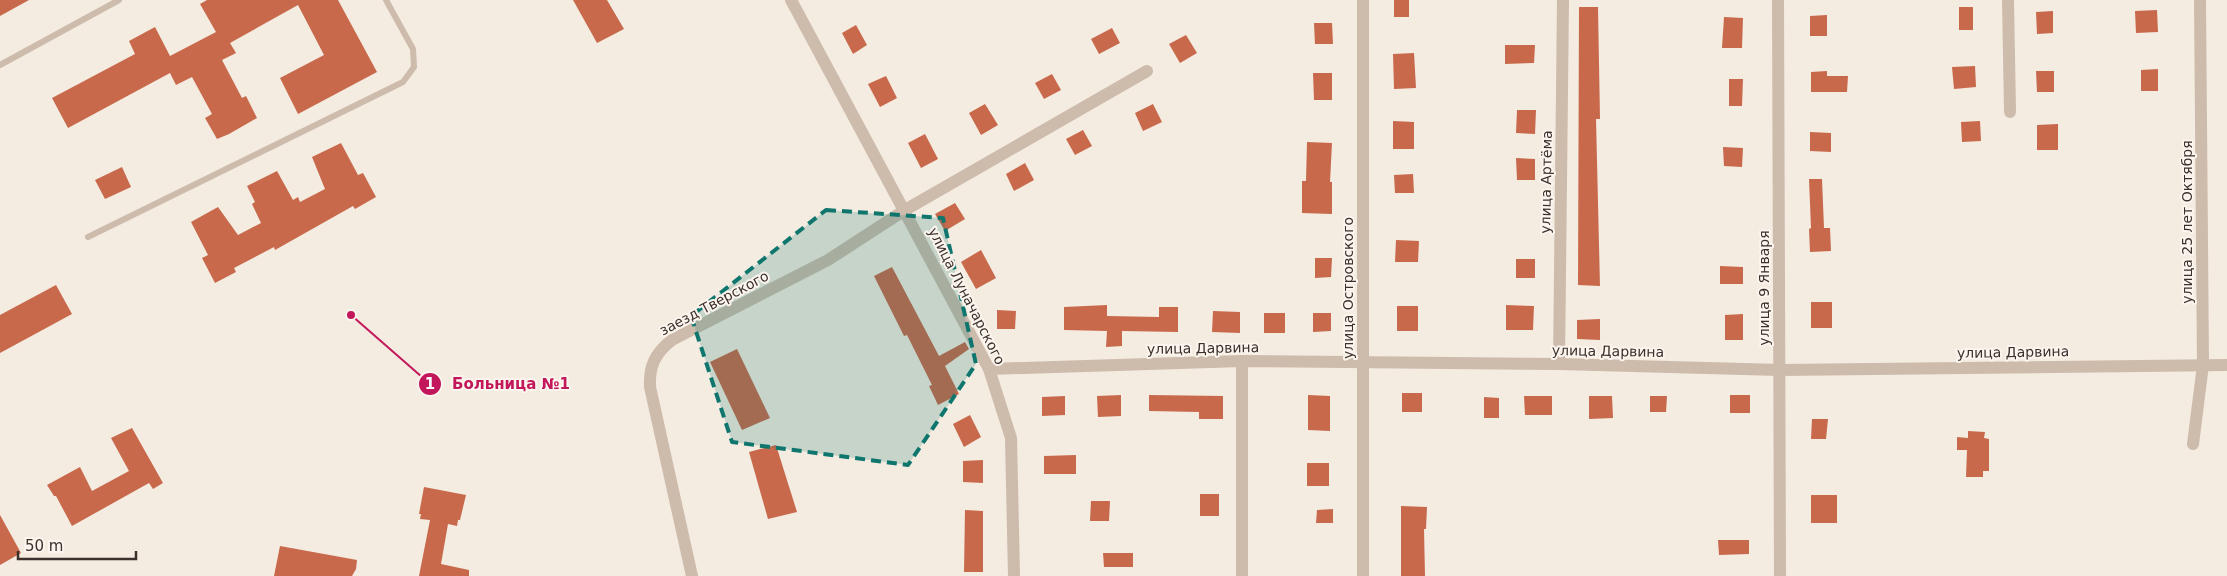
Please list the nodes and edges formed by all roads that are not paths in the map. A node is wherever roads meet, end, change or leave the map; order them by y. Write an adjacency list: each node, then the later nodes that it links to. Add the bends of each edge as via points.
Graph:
1 (120, 0): 9 (lane)
2 (386, 0): 13 (lane, via 413,50 414,67 403,82)
3 (791, 0): 12 (street, улица Луначарского)
4 (1363, 0): 15 (street, улица Островского)
5 (1563, 0): 16 (street, улица Артёма)
6 (1778, 0): 20 (street, улица 9 Января)
7 (2008, 0): 11 (street)
8 (2200, 0): 18 (street, улица 25 лет Октября)
9 (0, 65)
10 (1147, 71): 12 (street)
11 (2010, 112)
12 (905, 210): 19 (street, улица Луначарского); 22 (street, заезд Тверского, via 828,260 672,340 653,360 649,373 650,387)
13 (88, 237)
14 (1242, 361): 15 (street, улица Дарвина); 19 (street, улица Дарвина); 24 (street)
15 (1363, 362): 16 (street, улица Дарвина); 25 (street, улица Островского)
16 (1559, 364): 20 (street, улица Дарвина)
17 (2227, 364): 18 (street, улица Дарвина)
18 (2203, 365): 20 (street, улица Дарвина); 21 (street, улица 25 лет Октября)
19 (989, 369): 23 (street, улица Луначарского, via 1011,438)
20 (1780, 370): 26 (street, улица 9 Января)
21 (2193, 444)
22 (692, 576)
23 (1014, 576)
24 (1242, 576)
25 (1363, 576)
26 (1780, 576)

